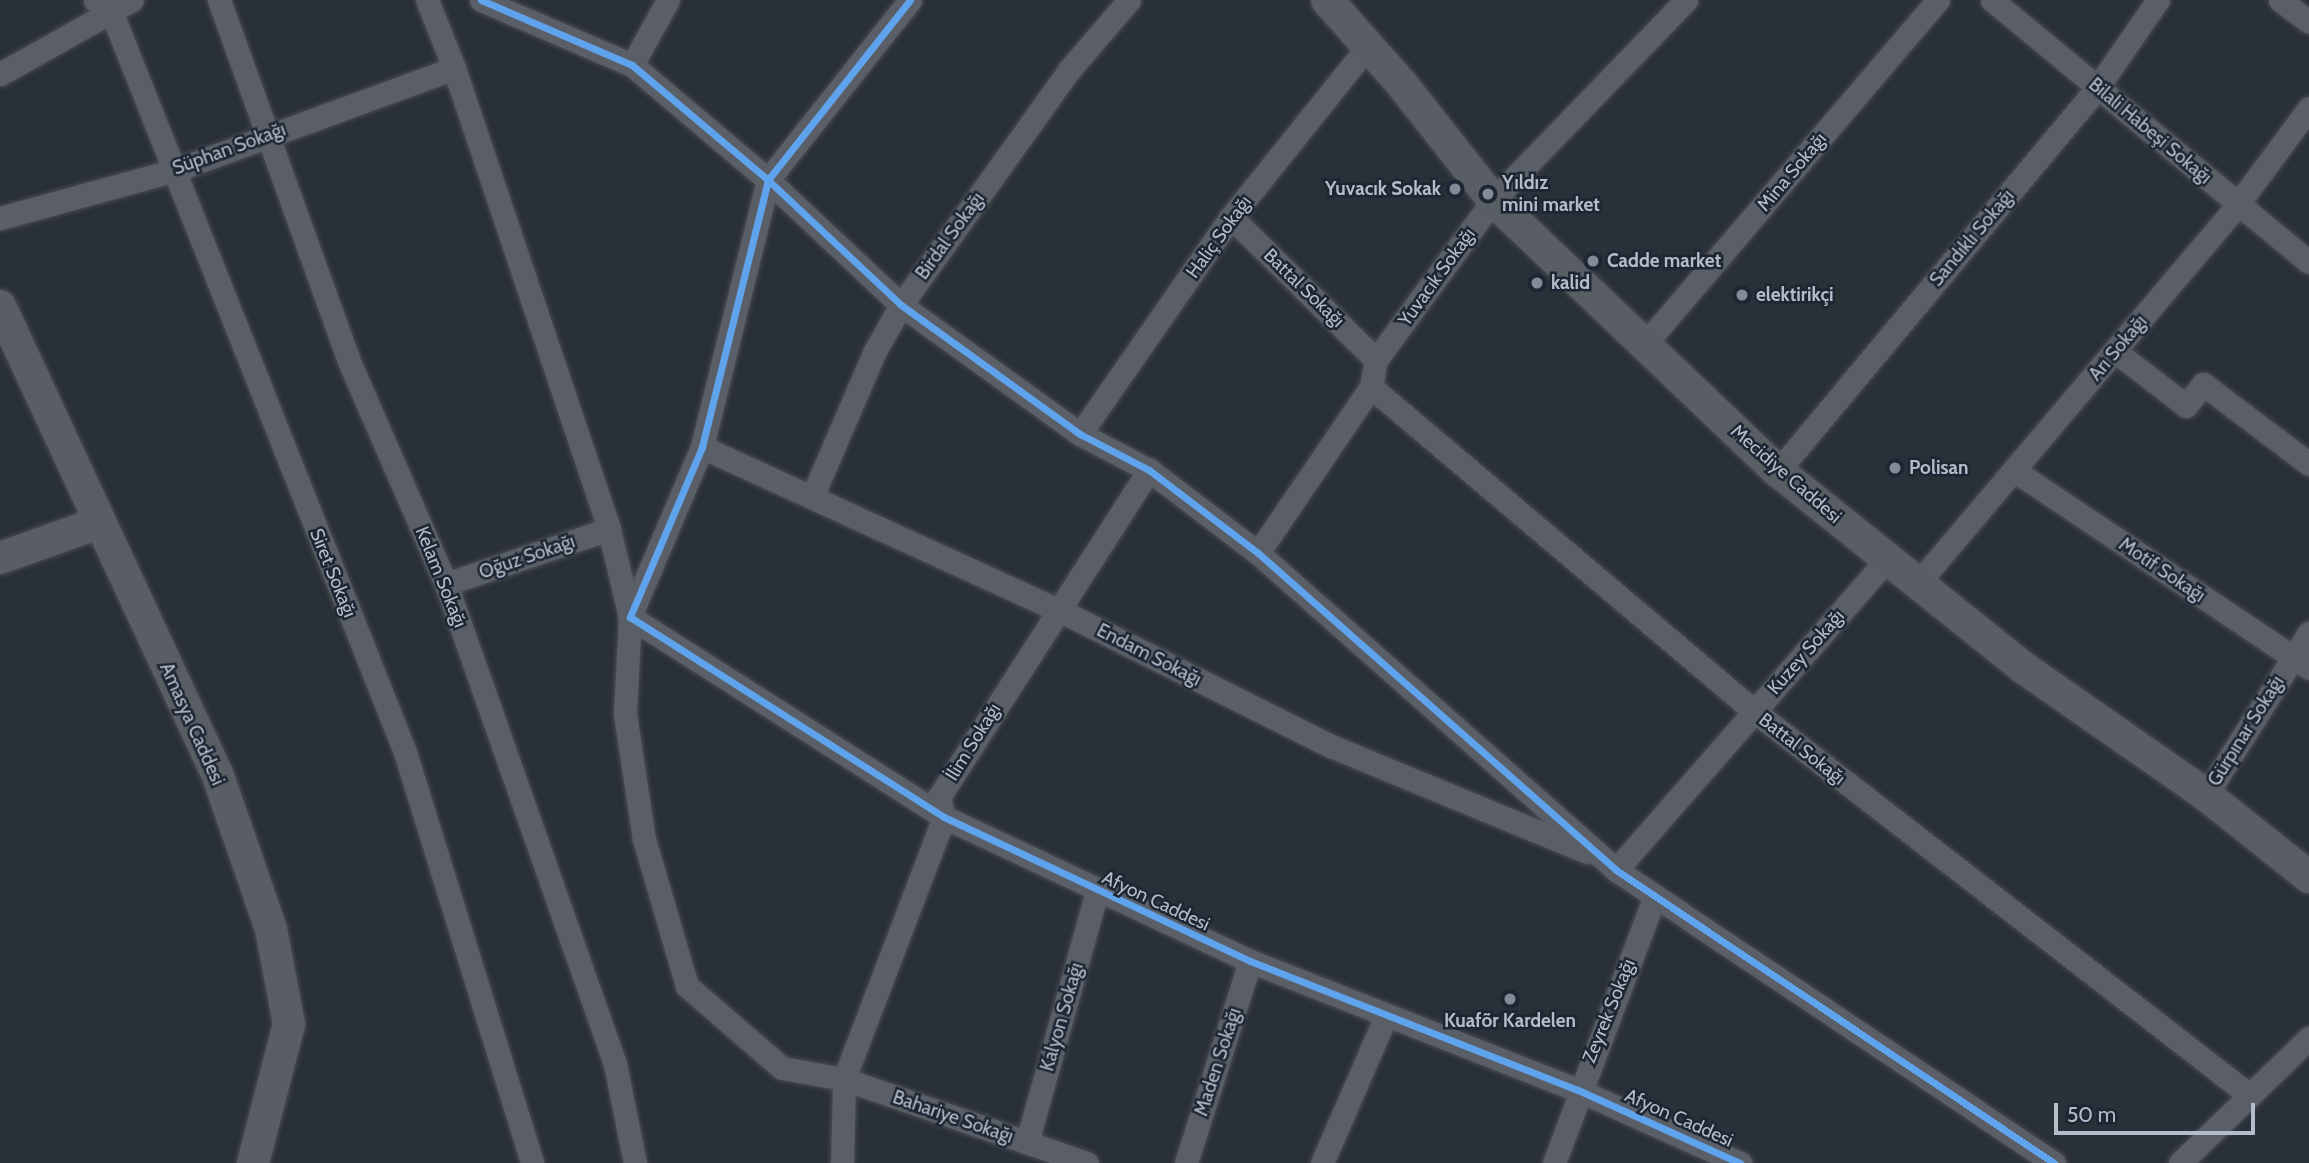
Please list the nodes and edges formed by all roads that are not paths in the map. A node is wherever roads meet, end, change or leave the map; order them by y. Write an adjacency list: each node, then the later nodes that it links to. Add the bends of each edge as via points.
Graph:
1 (132, 0): 13 (street)
2 (219, 0): 22 (street, Kelam Sokağı)
3 (427, 0): 18 (street)
4 (481, 0): 17 (street)
5 (668, 0): 17 (street)
6 (910, 0): 24 (street)
7 (1129, 0): 30 (street, Birdal Sokağı, via 1069,70)
8 (1686, 0): 25 (street, Yuvacık Sokağı)
9 (1938, 0): 32 (street, Mina Sokağı)
10 (1992, 0): 20 (street, Bilali Habeşi Sokağı)
11 (2158, 0): 20 (street, Sandıklı Sokağı)
12 (2280, 0): 15 (street)
13 (103, 5): 19 (street); 23 (street, Siret Sokağı)
14 (1340, 5): 16 (street, Mecidiye Caddesi)
15 (2309, 22)
16 (1367, 46): 25 (street, Mecidiye Caddesi); 27 (street, Haliç Sokağı)
17 (632, 65): 24 (street)
18 (454, 68): 22 (street, Süphan Sokağı); 44 (street)
19 (0, 74)
20 (2097, 88): 26 (street, Bilali Habeşi Sokağı); 40 (street, Sandıklı Sokağı)
21 (2309, 108): 26 (street, Arı Sokağı)
22 (265, 134): 23 (street, Süphan Sokağı); 49 (street, Kelam Sokağı, via 348,359)
23 (176, 170): 28 (street, Süphan Sokağı); 70 (street, Siret Sokağı, via 405,752)
24 (768, 180): 30 (street); 37 (street)
25 (1493, 200): 32 (street, Mecidiye Caddesi); 34 (street, Yuvacık Sokağı)
26 (2238, 204): 29 (street, Bilali Habeşi Sokağı); 33 (street, Arı Sokağı)
27 (1231, 217): 34 (street, Battal Sokağı); 36 (street, Haliç Sokağı)
28 (0, 218)
29 (2309, 262)
30 (901, 305): 36 (street); 42 (street, Birdal Sokağı, via 875,351)
31 (0, 306): 43 (street, Amasya Caddesi)
32 (1645, 344): 40 (street, Mecidiye Caddesi)
33 (2116, 352): 38 (street, via 2186,406 2203,384); 41 (street, Arı Sokağı)
34 (1376, 359): 35 (street, Yuvacık Sokağı)
35 (1371, 387): 45 (street, Yuvacık Sokağı); 54 (street, Battal Sokağı)
36 (1080, 434): 39 (street)
37 (702, 447): 42 (street, Endam Sokağı); 51 (street)
38 (2309, 464)
39 (1149, 470): 45 (street); 50 (street, İlim Sokağı)
40 (1778, 471): 47 (street, Mecidiye Caddesi)
41 (2015, 471): 48 (street, Arı Sokağı); 53 (street, Motif Sokağı)
42 (812, 497): 50 (street, Endam Sokağı)
43 (99, 523): 46 (street); 69 (street, Amasya Caddesi, via 218,776 271,929 289,1024)
44 (609, 529): 49 (street, Oğuz Sokağı); 51 (street)
45 (1258, 553): 57 (street, via 1484,749)
46 (0, 558)
47 (1886, 561): 48 (street, Mecidiye Caddesi); 54 (street, Kuzey Sokağı)
48 (1919, 582): 55 (street, Mecidiye Caddesi, via 2024,668)
49 (446, 584): 71 (street, Kelam Sokağı, via 615,1064)
50 (1061, 611): 56 (street, İlim Sokağı, via 939,797); 57 (street, Endam Sokağı, via 1331,746)
51 (630, 617): 56 (street, Afyon Caddesi); 64 (street, Bahariye Sokağı, via 625,714 644,839 688,986 782,1068)
52 (2309, 633): 53 (street, Gürpınar Sokağı)
53 (2301, 663): 55 (street, Gürpınar Sokağı)
54 (1754, 712): 57 (street, Kuzey Sokağı); 66 (street, Battal Sokağı)
55 (2206, 795): 58 (street, Mecidiye Caddesi)
56 (944, 817): 59 (street, Afyon Caddesi); 64 (street, İlim Sokağı)
57 (1607, 863): 60 (street)
58 (2309, 877)
59 (1097, 891): 61 (street, Afyon Caddesi); 67 (street, Kalyon Sokağı)
60 (1654, 899): 65 (street, Zeyrek Sokağı); 78 (street)
61 (1250, 961): 62 (street, Afyon Caddesi); 74 (street, Maden Sokağı)
62 (1385, 1018): 65 (street, Afyon Caddesi); 75 (street)
63 (2309, 1038): 66 (street)
64 (845, 1079): 67 (street, Bahariye Sokağı); 72 (street, İlim Sokağı)
65 (1578, 1090): 76 (street, Zeyrek Sokağı); 77 (street, Afyon Caddesi)
66 (2248, 1094): 79 (street)
67 (1027, 1142): 68 (street, Bahariye Sokağı)
68 (1060, 1158): 73 (street, Bahariye Sokağı)
69 (253, 1163)
70 (532, 1163)
71 (635, 1163)
72 (842, 1163)
73 (1087, 1163)
74 (1186, 1163)
75 (1322, 1163)
76 (1554, 1163)
77 (1740, 1163)
78 (2054, 1163)
79 (2180, 1163)

